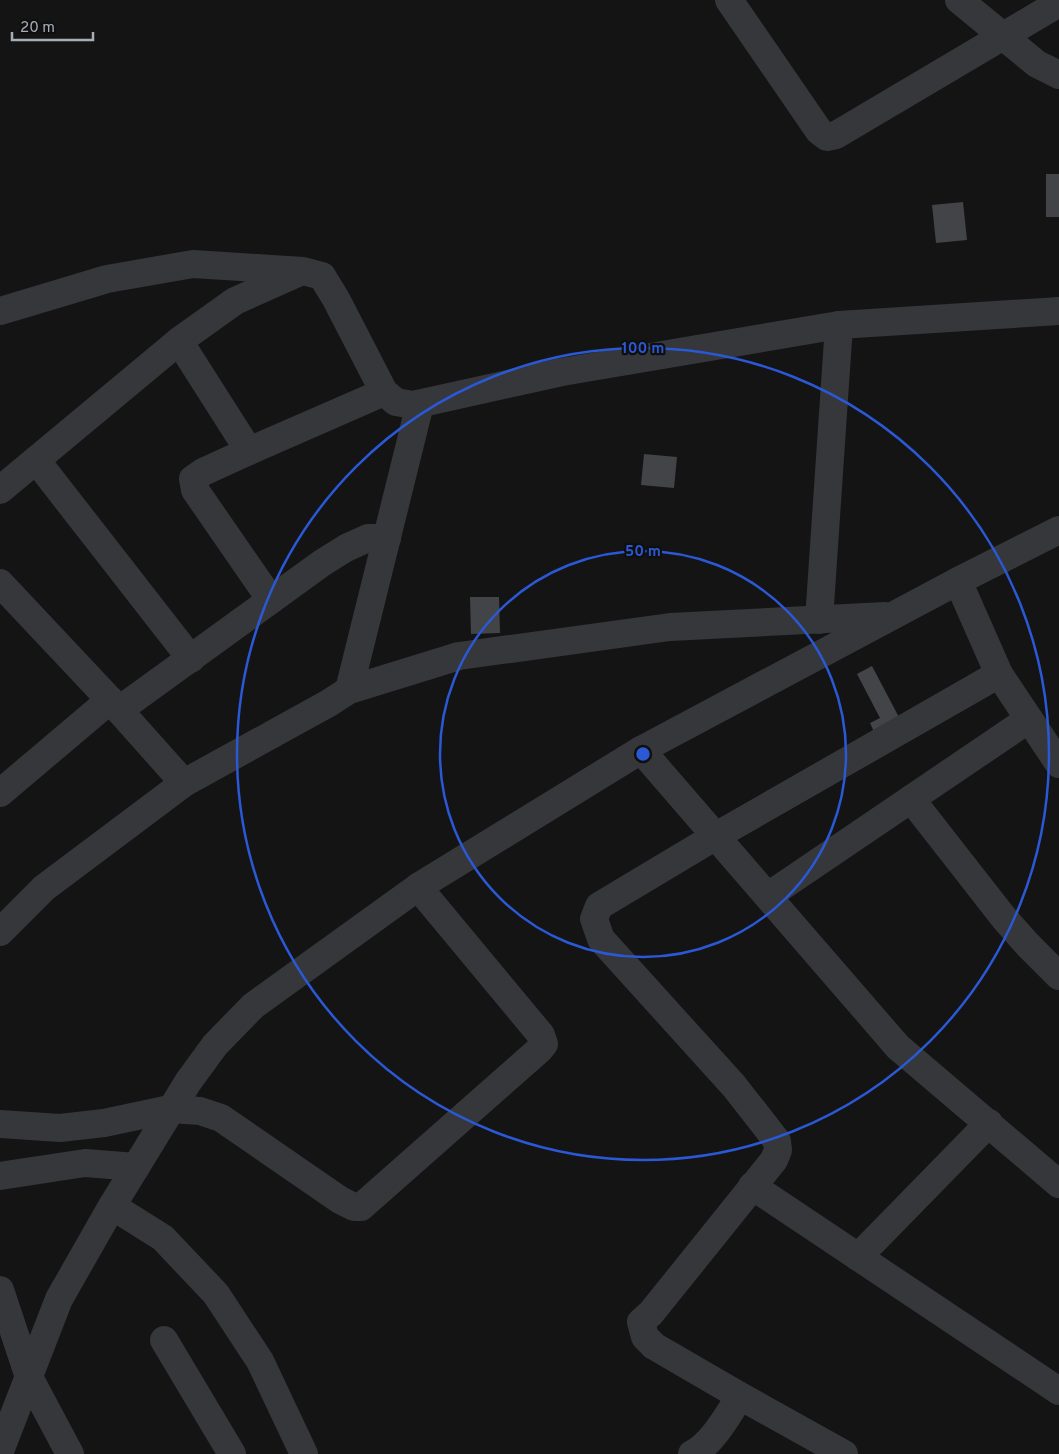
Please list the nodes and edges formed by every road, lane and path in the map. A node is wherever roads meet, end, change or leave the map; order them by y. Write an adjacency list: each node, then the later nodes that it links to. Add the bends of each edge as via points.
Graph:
1 (729, 0): 4 (street, via 819,131 827,137 836,135)
2 (959, 0): 4 (street)
3 (1059, 3): 4 (street)
4 (1003, 36): 5 (street, via 1037,64)
5 (1059, 75)
6 (303, 271): 7 (street, via 193,264 108,280); 10 (street, via 235,301); 11 (street, via 322,276)
7 (0, 311)
8 (1059, 311): 9 (street)
9 (839, 325): 12 (street, via 562,372); 22 (street)
10 (179, 341): 13 (street); 14 (street)
11 (384, 392): 12 (street, via 396,402); 13 (street)
12 (420, 404): 17 (street)
13 (249, 451): 20 (street, via 193,479 195,490)
14 (36, 460): 15 (street); 23 (street)
15 (0, 490)
16 (1059, 530): 18 (street)
17 (387, 538): 20 (street, via 368,538 346,548); 25 (street)
18 (958, 581): 21 (street); 24 (street)
19 (0, 583): 26 (street)
20 (271, 600): 23 (street)
21 (892, 616): 22 (street); 28 (street)
22 (819, 620): 25 (street, via 670,627 459,656)
23 (190, 659): 26 (street)
24 (999, 674): 27 (street); 33 (street)
25 (349, 690): 30 (street)
26 (115, 705): 30 (street); 31 (street)
27 (1029, 718): 29 (street); 32 (street)
28 (641, 750): 33 (street); 34 (street)
29 (1059, 764)
30 (184, 783): 36 (street, via 44,888)
31 (0, 793)
32 (911, 799): 35 (street); 37 (street, via 1004,918)
33 (716, 836): 35 (street); 44 (street, via 598,906 594,919 602,940 757,1114 777,1141 774,1160)
34 (418, 887): 38 (street, via 253,1006 214,1044); 38 (street, via 541,1035 544,1044 539,1050 361,1207 340,1200 221,1118 200,1111)
35 (768, 896): 39 (street, via 898,1047)
36 (0, 932)
37 (1059, 976)
38 (165, 1116): 40 (street, via 60,1128); 41 (street)
39 (989, 1123): 43 (street); 46 (street)
40 (0, 1124)
41 (139, 1161): 42 (street, via 85,1163); 45 (street)
42 (0, 1176)
43 (1059, 1184)
44 (752, 1186): 46 (street); 51 (street, via 641,1322 645,1337 654,1346)
45 (112, 1206): 49 (street, via 59,1299); 56 (street, via 163,1238 216,1294 260,1361)
46 (858, 1256): 50 (street)
47 (0, 1290): 49 (street)
48 (164, 1340): 55 (street)
49 (29, 1378): 53 (street); 54 (street)
50 (1059, 1391)
51 (735, 1404): 52 (street); 57 (street)
52 (701, 1447)
53 (0, 1451)
54 (70, 1454)
55 (232, 1454)
56 (304, 1454)
57 (844, 1454)

